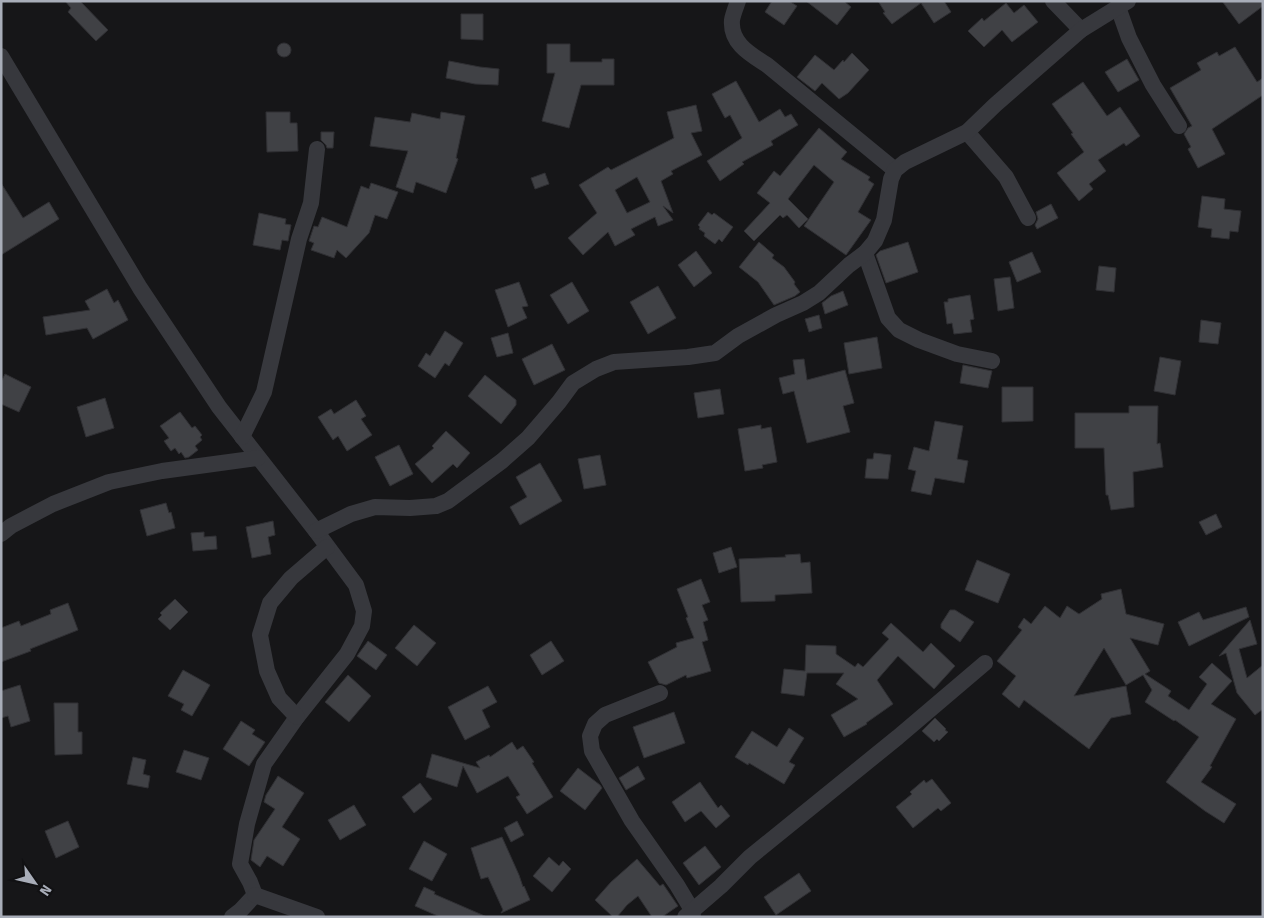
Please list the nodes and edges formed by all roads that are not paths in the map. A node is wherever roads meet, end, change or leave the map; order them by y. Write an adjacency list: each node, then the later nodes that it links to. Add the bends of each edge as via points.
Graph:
1 (738, 1): 9 (street, via 732,20 733,32 744,50)
2 (1053, 1): 4 (street)
3 (1123, 4): 4 (street); 6 (street, via 1129,38 1153,85)
4 (1081, 30): 7 (street)
5 (1, 56): 13 (street, via 140,288)
6 (1180, 126)
7 (967, 132): 9 (street, via 905,162); 10 (street, via 1006,178)
8 (317, 149): 13 (street, via 311,203 299,239 264,392)
9 (896, 170): 11 (street, via 891,179 884,220)
10 (1028, 218)
11 (865, 253): 12 (street, via 888,318 899,330 957,354); 15 (street, via 819,293 738,336 715,353 614,362 596,369 573,383 528,438 448,501 436,506 375,507 351,514)
12 (992, 361)
13 (242, 437): 14 (street)
14 (258, 458): 15 (street); 16 (street, via 109,482 53,504)
15 (316, 531): 17 (street)
16 (1, 534)
17 (328, 547): 20 (street, via 356,585 364,611 362,626 347,654); 20 (street, via 291,578 270,604 260,635 267,671 279,698)
18 (985, 662): 22 (street, via 750,857)
19 (660, 693): 22 (street, via 605,715 595,724 590,736 592,751 632,821 677,885)
20 (296, 718): 21 (street, via 264,764 247,824 240,864)
21 (254, 895): 23 (street); 24 (street)
22 (690, 915)
23 (232, 917)
24 (317, 917)

